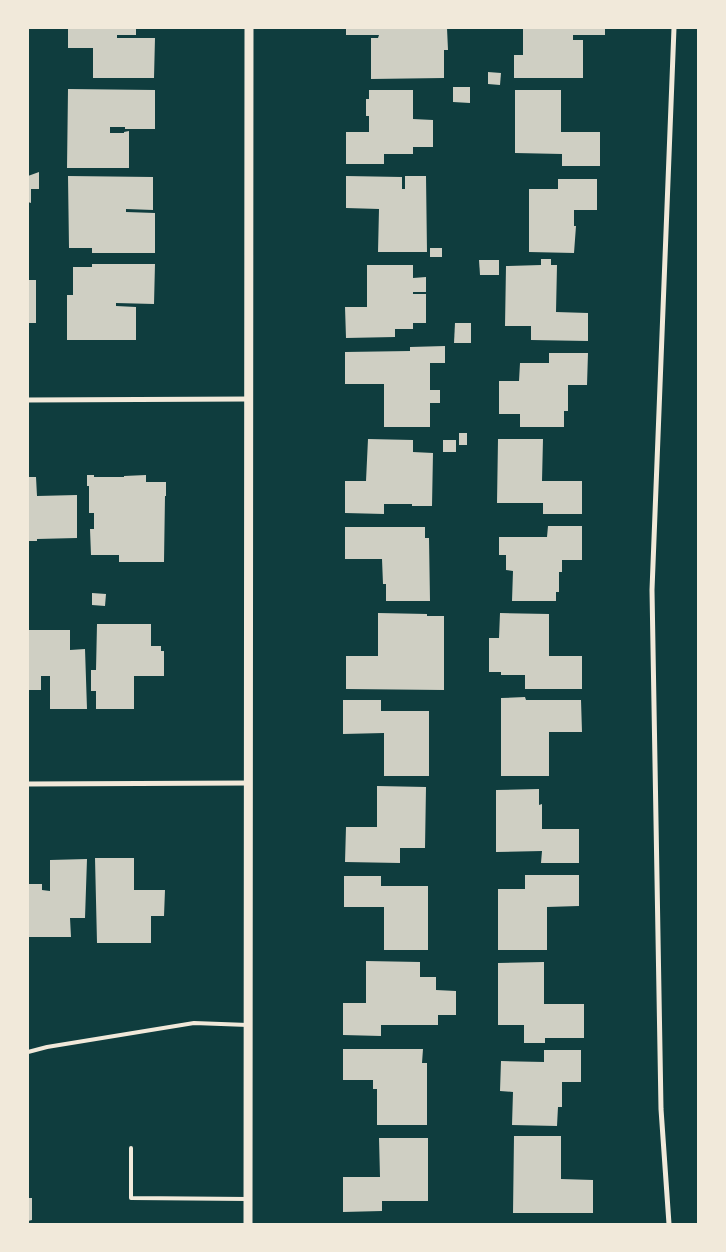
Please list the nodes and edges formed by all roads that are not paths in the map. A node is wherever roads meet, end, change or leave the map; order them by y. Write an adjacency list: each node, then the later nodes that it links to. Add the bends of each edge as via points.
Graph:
1 (249, 28): 3 (street)
2 (674, 28): 12 (street, via 652,590 661,1109)
3 (249, 399): 4 (street); 6 (street)
4 (28, 400)
5 (28, 784): 6 (street)
6 (249, 784): 7 (street)
7 (248, 1025): 8 (lane, via 194,1023); 10 (street)
8 (28, 1052)
9 (132, 1148): 10 (lane, via 131,1198)
10 (248, 1199): 11 (street)
11 (248, 1224)
12 (669, 1224)

